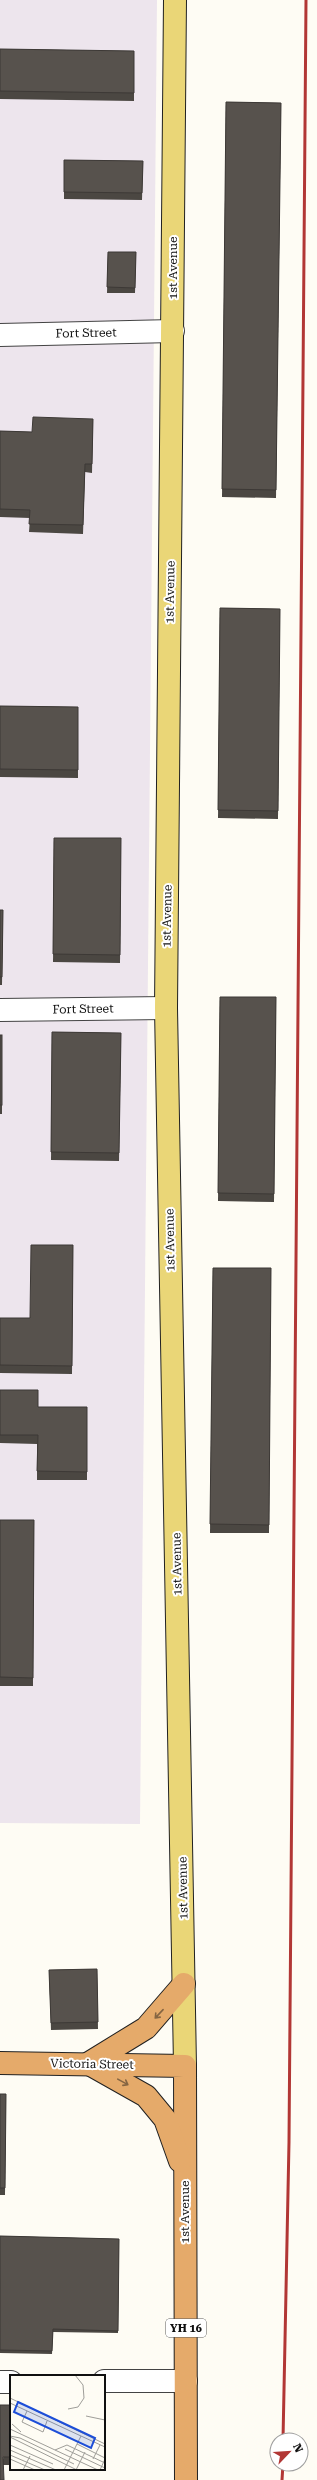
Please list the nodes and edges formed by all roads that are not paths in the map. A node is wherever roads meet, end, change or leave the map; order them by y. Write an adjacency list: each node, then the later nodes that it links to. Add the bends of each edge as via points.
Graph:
1 (175, 0): 2 (main road, 1st Avenue)
2 (173, 331): 3 (street, Fort Street); 4 (main road, 1st Avenue)
3 (0, 336)
4 (166, 1008): 5 (street, Fort Street); 6 (main road, 1st Avenue)
5 (0, 1010)
6 (184, 1984): 8 (highway, one-way to 8, via 146,2028); 9 (main road, 1st Avenue)
7 (0, 2063): 8 (highway, Victoria Street)
8 (88, 2063): 9 (highway, Victoria Street); 10 (highway, one-way to 10, via 146,2096 164,2119)
9 (185, 2066): 10 (highway, 1st Avenue / YH 16)
10 (185, 2175): 12 (highway, 1st Avenue / YH 16)
11 (105, 2381): 12 (street)
12 (186, 2381): 13 (highway, 1st Avenue / YH 16)
13 (186, 2480)

